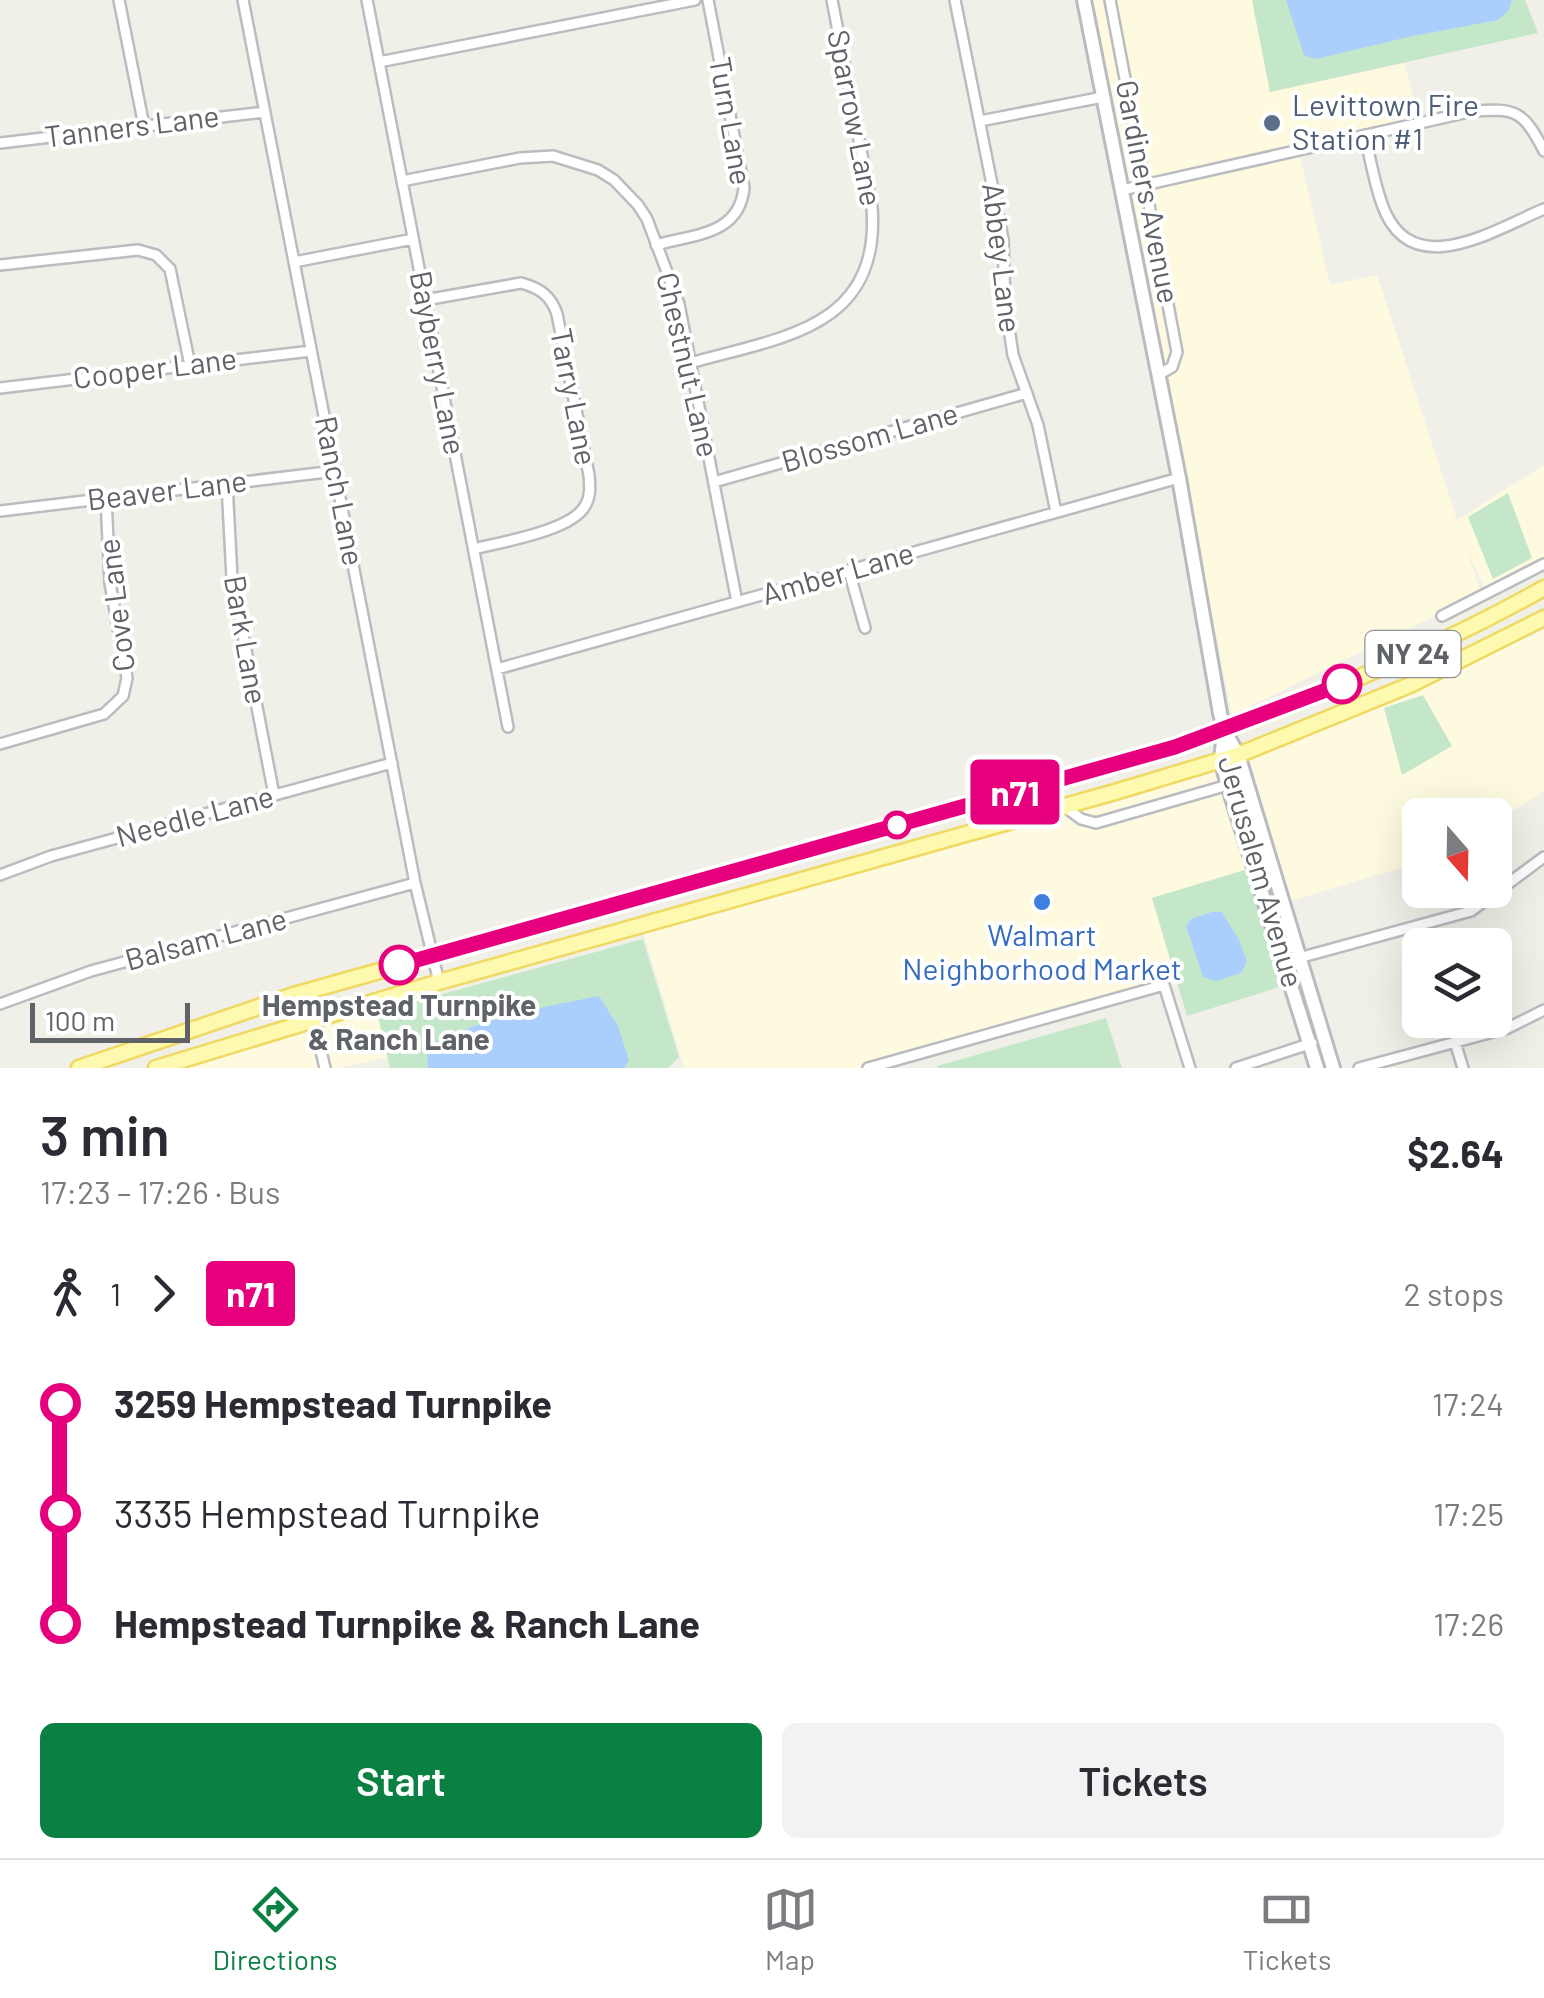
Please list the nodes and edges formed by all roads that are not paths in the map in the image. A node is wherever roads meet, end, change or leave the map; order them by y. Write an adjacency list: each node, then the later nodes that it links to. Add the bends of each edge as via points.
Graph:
1 (118, 0): 14 (street)
2 (243, 0): 12 (street, Ranch Lane)
3 (367, 0): 10 (street, Bayberry Lane)
4 (695, 0): 10 (street)
5 (708, 0): 23 (street, Turn Lane, via 743,199 724,226)
6 (832, 0): 28 (street, Sparrow Lane, via 872,207 867,264 849,296 816,325)
7 (956, 0): 13 (street, Abbey Lane)
8 (1084, 0): 11 (main road, Gardiners Avenue)
9 (1110, 0): 19 (street, Gardiners Avenue)
10 (379, 62): 18 (street, Bayberry Lane)
11 (1103, 97): 13 (street); 20 (main road, Gardiners Avenue)
12 (264, 112): 14 (street, Tanners Lane); 24 (street, Ranch Lane)
13 (980, 121): 32 (street, Abbey Lane, via 1003,239 1013,355)
14 (144, 126): 16 (street, Tanners Lane)
15 (1364, 135): 17 (street, via 1506,109 1524,120); 19 (street); 21 (street, via 1383,208 1405,240 1418,246 1456,245)
16 (0, 143)
17 (1544, 152)
18 (402, 181): 22 (street, Bayberry Lane); 23 (street, Chestnut Lane, via 520,158 571,160 626,191 647,218)
19 (1146, 184): 20 (street); 30 (street, Gardiners Avenue, via 1177,352 1172,367)
20 (1122, 190): 30 (main road, Gardiners Avenue)
21 (1544, 210)
22 (413, 239): 24 (street); 26 (street, Bayberry Lane)
23 (656, 246): 28 (street, Chestnut Lane, via 679,304)
24 (294, 262): 27 (street, Ranch Lane)
25 (0, 265): 29 (street, via 125,251 156,255 170,269)
26 (425, 300): 40 (street, Bayberry Lane); 40 (street, Tarry Lane, via 521,282 549,297 558,314 589,475 586,505 570,521)
27 (311, 351): 29 (street, Cooper Lane); 33 (street, Ranch Lane)
28 (690, 363): 35 (street, Chestnut Lane)
29 (190, 365): 31 (street, Cooper Lane)
30 (1158, 375): 34 (main road, Gardiners Avenue)
31 (0, 388)
32 (1027, 393): 35 (street, Blossom Lane); 39 (street, Abbey Lane)
33 (335, 471): 36 (street, Beaver Lane); 54 (street, Ranch Lane)
34 (1179, 478): 39 (street, Amber Lane); 50 (main road, Gardiners Avenue)
35 (714, 482): 44 (street, Chestnut Lane)
36 (227, 484): 37 (street, Beaver Lane); 56 (street, Bark Lane, via 232,578)
37 (106, 498): 38 (street, Beaver Lane); 51 (street, Cove Lane, via 124,696 104,714)
38 (0, 511)
39 (1056, 512): 42 (street, Amber Lane)
40 (474, 549): 48 (street, Bayberry Lane)
41 (1544, 564): 45 (street)
42 (848, 571): 44 (street, Amber Lane); 47 (street)
43 (1544, 588): 50 (main road, NY 24, via 1396,662)
44 (737, 602): 48 (street, Amber Lane)
45 (1442, 616)
46 (1544, 618): 52 (main road, NY 24, via 1410,685)
47 (865, 628)
48 (497, 669): 49 (street, Bayberry Lane)
49 (508, 727)
50 (1224, 730): 52 (main road, Jerusalem Avenue); 53 (main road, Jerusalem Avenue); 61 (main road, NY 24)
51 (0, 744)
52 (1238, 754): 53 (main road, NY 24); 62 (main road, Jerusalem Avenue)
53 (1222, 760): 55 (main road, Jerusalem Avenue); 57 (main road, NY 24)
54 (392, 763): 56 (street, Needle Lane); 60 (street, Ranch Lane)
55 (1228, 785): 57 (street, via 1096,823); 63 (main road, Jerusalem Avenue)
56 (274, 795): 59 (street, Needle Lane)
57 (1065, 807): 64 (main road, NY 24)
58 (1544, 857): 62 (street, via 1470,911)
59 (0, 875)
60 (415, 883): 61 (street, Ranch Lane); 66 (street, Balsam Lane, via 90,972)
61 (432, 956): 64 (street, Ranch Lane); 65 (main road, NY 24)
62 (1300, 956): 63 (street); 69 (main road, Jerusalem Avenue)
63 (1284, 962): 69 (main road, Jerusalem Avenue)
64 (439, 982): 68 (main road, NY 24)
65 (307, 991): 68 (street); 71 (main road, NY 24)
66 (0, 1004)
67 (1544, 1010): 70 (street)
68 (314, 1019): 72 (main road, NY 24); 73 (street)
69 (1317, 1041): 76 (street); 77 (main road, Jerusalem Avenue); 78 (main road, Jerusalem Avenue)
70 (1455, 1042): 79 (street); 80 (street)
71 (79, 1068)
72 (156, 1068)
73 (326, 1068)
74 (868, 1068): 75 (street, via 1164,985)
75 (1190, 1068)
76 (1236, 1068)
77 (1318, 1068)
78 (1332, 1068)
79 (1359, 1068)
80 (1463, 1068)

